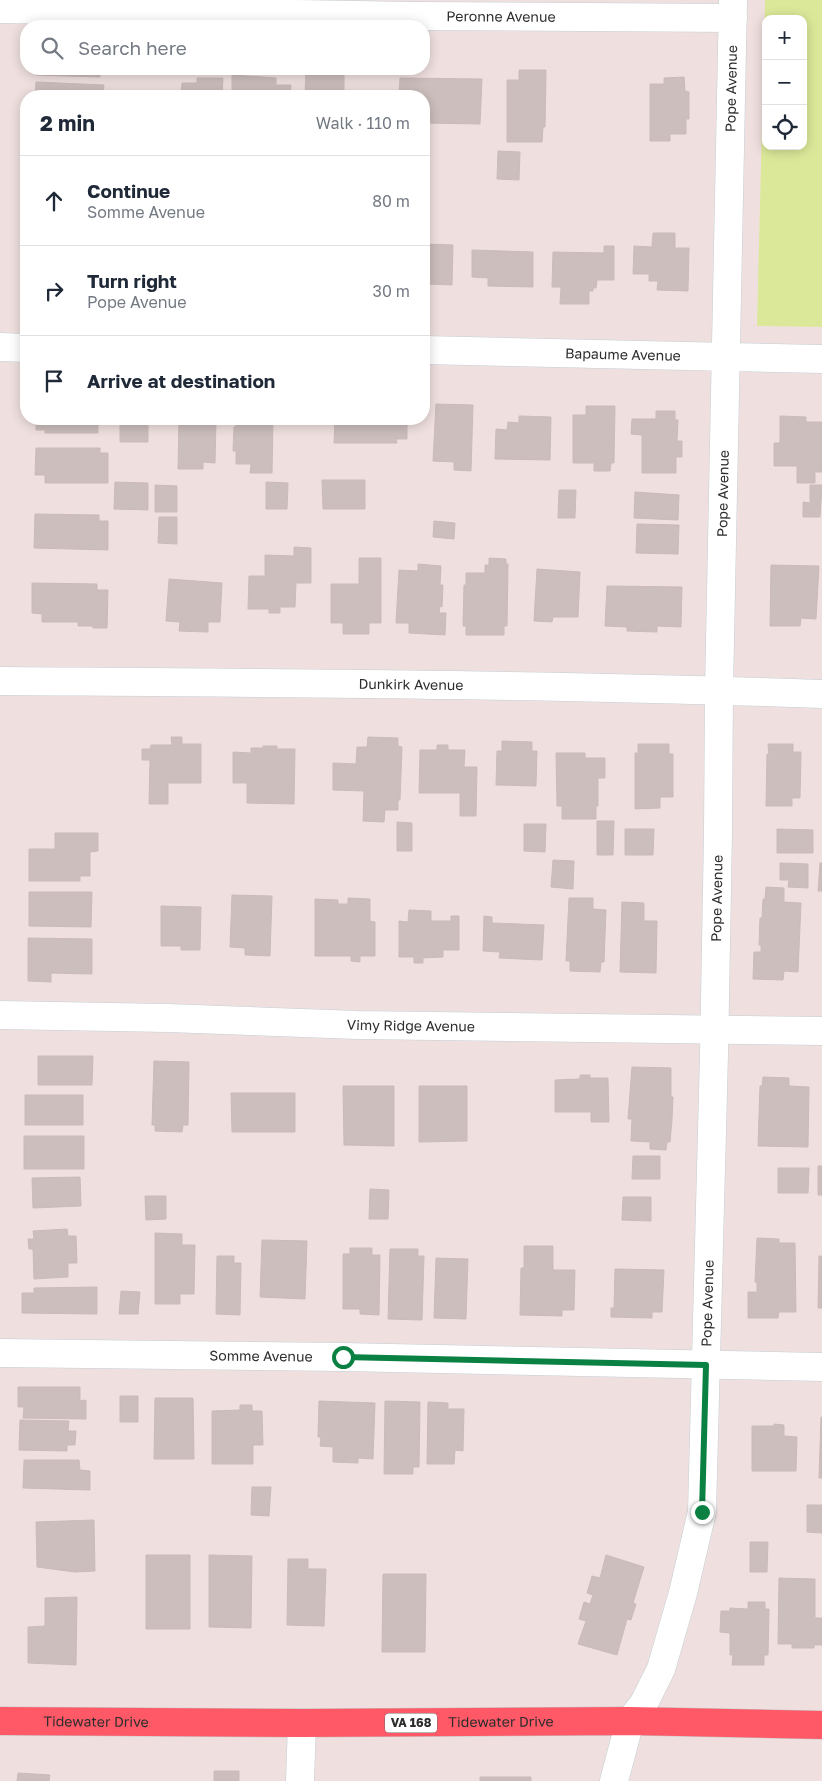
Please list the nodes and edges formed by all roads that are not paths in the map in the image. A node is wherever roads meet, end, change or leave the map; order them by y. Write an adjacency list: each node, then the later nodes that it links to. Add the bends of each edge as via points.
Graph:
1 (0, 9): 2 (street, Peronne Avenue, via 424,16)
2 (733, 9): 6 (street, Pope Avenue)
3 (0, 347): 4 (street)
4 (20, 348)
5 (430, 350): 6 (street, Bapaume Avenue)
6 (726, 358): 7 (street, Bapaume Avenue); 9 (street, Pope Avenue)
7 (822, 359)
8 (0, 681): 9 (street, Dunkirk Avenue)
9 (718, 690): 10 (street, Dunkirk Avenue); 12 (street, Pope Avenue)
10 (822, 694)
11 (0, 1015): 12 (street, Vimy Ridge Avenue)
12 (715, 1030): 13 (street, Vimy Ridge Avenue); 15 (street, Pope Avenue)
13 (822, 1031)
14 (0, 1353): 15 (street, Somme Avenue)
15 (706, 1365): 16 (street, Somme Avenue); 18 (street, Pope Avenue, via 702,1512 661,1669)
16 (822, 1367)
17 (0, 1721): 19 (highway, Tidewater Drive / VA 168)
18 (630, 1722): 19 (highway, Tidewater Drive / VA 168); 20 (highway, Tidewater Drive / VA 168); 22 (street, Pope Avenue)
19 (302, 1723): 21 (street)
20 (822, 1725)
21 (300, 1781)
22 (614, 1781)

